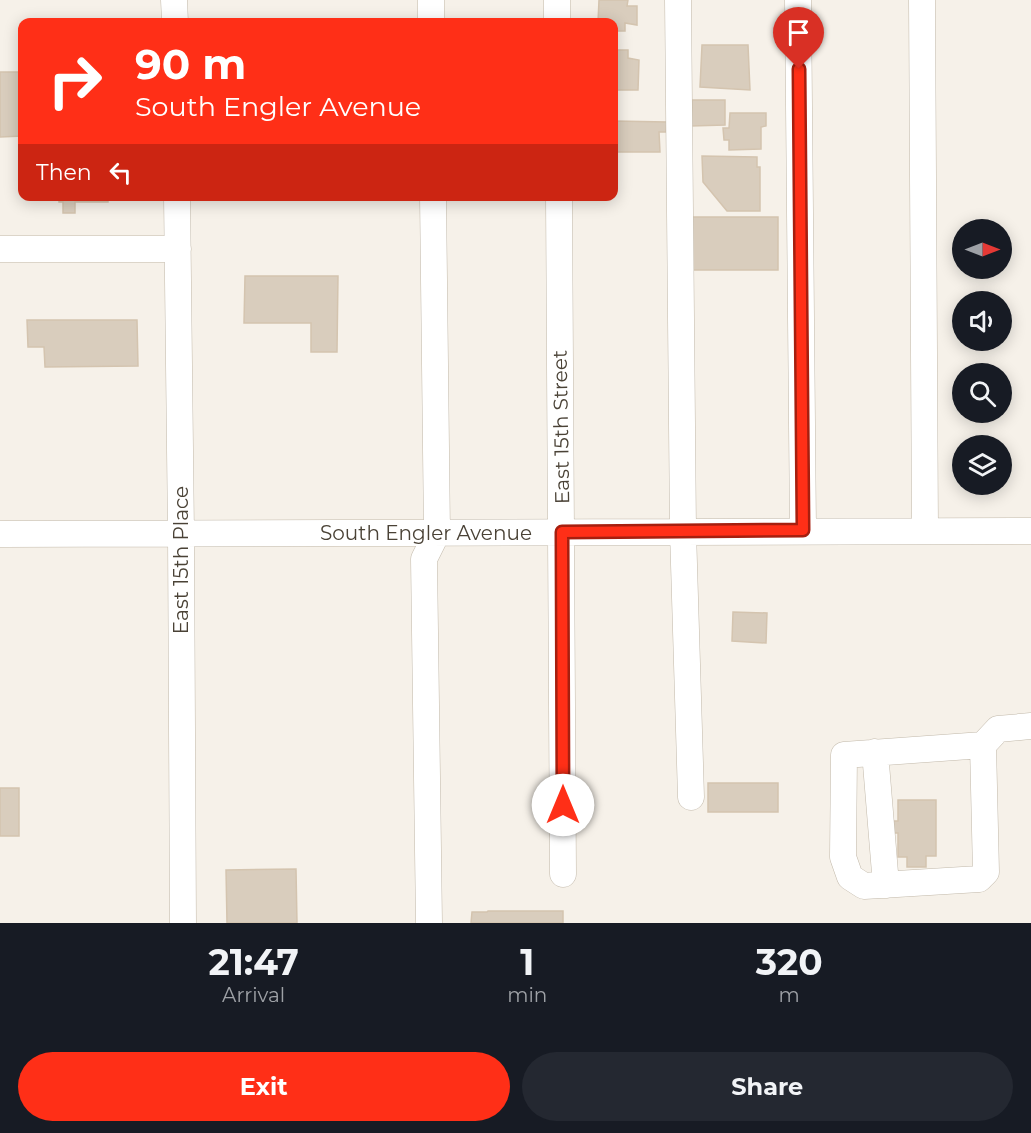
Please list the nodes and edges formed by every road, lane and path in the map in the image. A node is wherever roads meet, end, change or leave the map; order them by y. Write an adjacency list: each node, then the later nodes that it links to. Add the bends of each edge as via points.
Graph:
1 (174, 0): 7 (street)
2 (431, 0): 8 (street)
3 (557, 0): 9 (street)
4 (678, 0): 17 (street)
5 (798, 0): 15 (street)
6 (922, 0): 16 (street)
7 (175, 18)
8 (431, 18)
9 (557, 18)
10 (177, 201): 14 (street, East 15th Place)
11 (433, 201): 20 (street)
12 (559, 201): 19 (street, East 15th Street)
13 (0, 249): 14 (street)
14 (178, 249): 22 (street, East 15th Place)
15 (803, 530): 16 (street, South Engler Avenue); 17 (street, South Engler Avenue)
16 (925, 530): 18 (street, South Engler Avenue)
17 (683, 531): 19 (street, South Engler Avenue); 26 (street)
18 (1031, 531)
19 (562, 532): 20 (street, South Engler Avenue); 27 (street, East 15th Street)
20 (437, 533): 22 (street, South Engler Avenue); 30 (street, via 424,559)
21 (0, 534): 22 (street, South Engler Avenue)
22 (181, 534): 29 (street, East 15th Place)
23 (1031, 726): 24 (street, via 998,729)
24 (983, 745): 25 (street); 28 (street, via 986,872 979,879)
25 (875, 752): 28 (street); 28 (street, via 844,754 843,857 850,877 864,886)
26 (691, 796)
27 (563, 874)
28 (886, 885)
29 (183, 923)
30 (429, 923)

